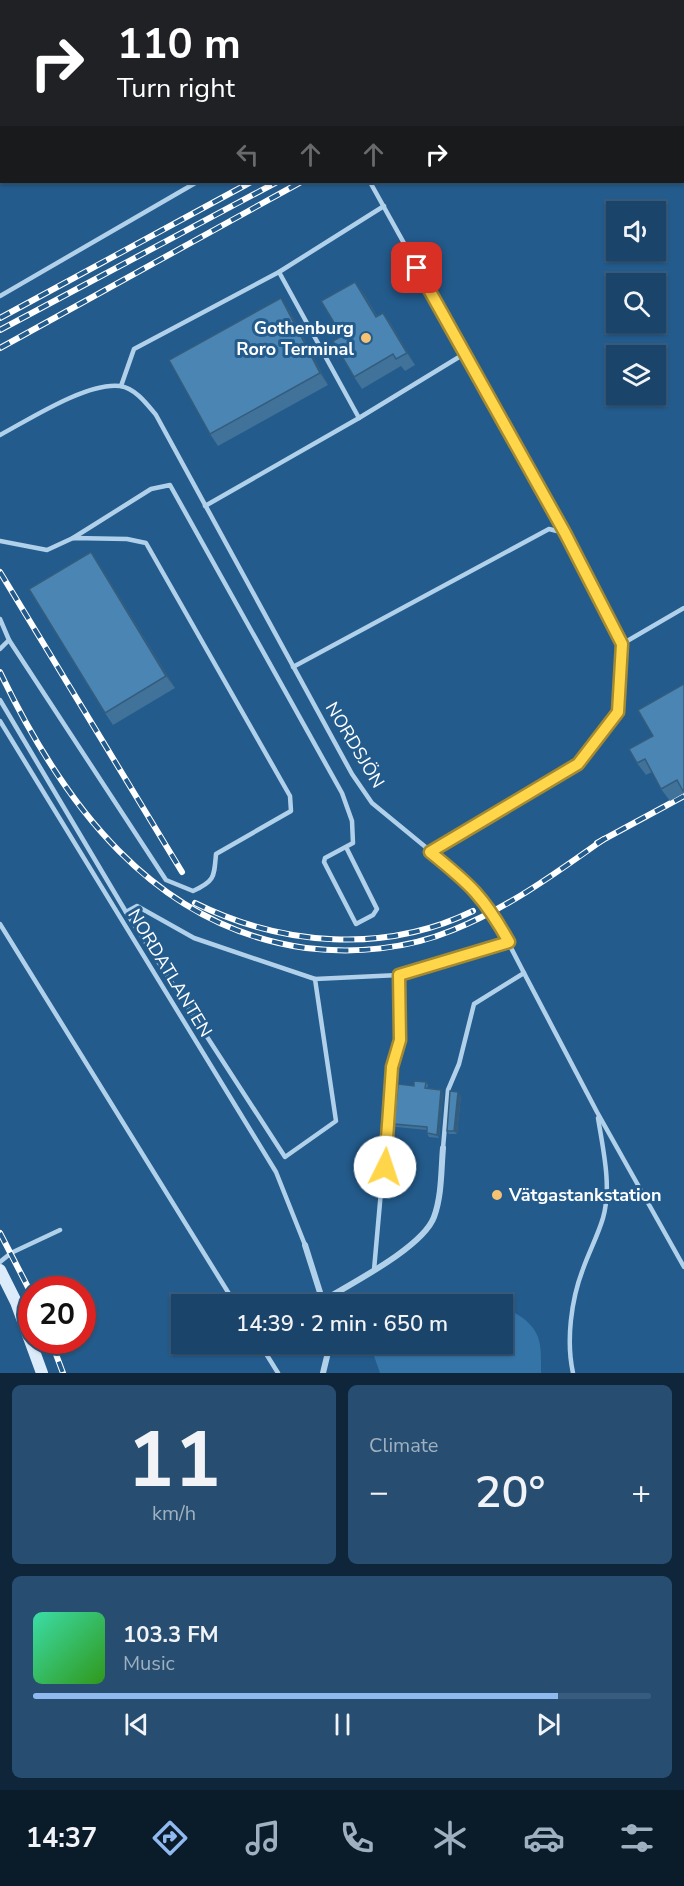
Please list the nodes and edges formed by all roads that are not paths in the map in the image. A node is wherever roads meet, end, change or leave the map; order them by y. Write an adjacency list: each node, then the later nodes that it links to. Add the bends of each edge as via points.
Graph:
1 (195, 183): 5 (lane)
2 (371, 183): 3 (lane)
3 (384, 206): 4 (lane); 6 (lane)
4 (279, 272): 7 (lane, via 134,350); 8 (lane)
5 (0, 296)
6 (464, 354): 8 (lane); 11 (lane)
7 (121, 386): 9 (lane, via 83,392); 10 (lane, NORDSJÖN, via 142,399 156,415)
8 (359, 418): 10 (lane)
9 (0, 435)
10 (205, 506): 21 (lane, NORDSJÖN)
11 (555, 515): 12 (lane); 13 (lane)
12 (549, 529): 13 (lane); 21 (lane)
13 (565, 533): 19 (lane)
14 (73, 538): 15 (lane, via 47,550); 18 (lane, via 146,543 291,796 291,811 216,854 214,875 208,884 193,891 166,880); 24 (lane, via 152,489 170,485 342,793 352,821 353,843)
15 (0, 541)
16 (684, 608): 19 (lane)
17 (0, 619): 18 (lane)
18 (9, 640): 20 (lane)
19 (622, 644): 25 (lane, via 618,712 578,764)
20 (0, 648)
21 (293, 667): 25 (lane, NORDSJÖN, via 352,774 372,802)
22 (0, 700): 26 (lane)
23 (0, 721): 35 (lane, NORDATLANTEN, via 276,1172)
24 (346, 847): 24 (lane, via 378,909 357,924 324,862)
25 (430, 852): 28 (lane, NORDSJÖN, via 473,886)
26 (126, 912): 31 (lane, via 137,906 194,938); 31 (lane, via 285,1157 336,1121)
27 (0, 924): 40 (lane)
28 (509, 942): 29 (lane, NORDSJÖN); 30 (lane)
29 (524, 972): 32 (lane, NORDSJÖN); 33 (lane, via 474,1004 459,1064 448,1090)
30 (399, 975): 31 (lane); 39 (lane, via 400,1040 392,1067)
31 (315, 979)
32 (597, 1112): 37 (lane, NORDSJÖN); 48 (lane, via 605,1163 604,1216 582,1272 572,1314)
33 (443, 1148): 39 (street, via 434,1219 424,1235)
34 (60, 1230): 36 (lane)
35 (305, 1245): 41 (street)
36 (0, 1262)
37 (684, 1267)
38 (0, 1270): 45 (street)
39 (374, 1270): 42 (street)
40 (229, 1294)
41 (321, 1294)
42 (338, 1294)
43 (266, 1354): 46 (lane)
44 (328, 1354): 47 (street)
45 (42, 1373)
46 (278, 1373)
47 (323, 1373)
48 (573, 1373)

